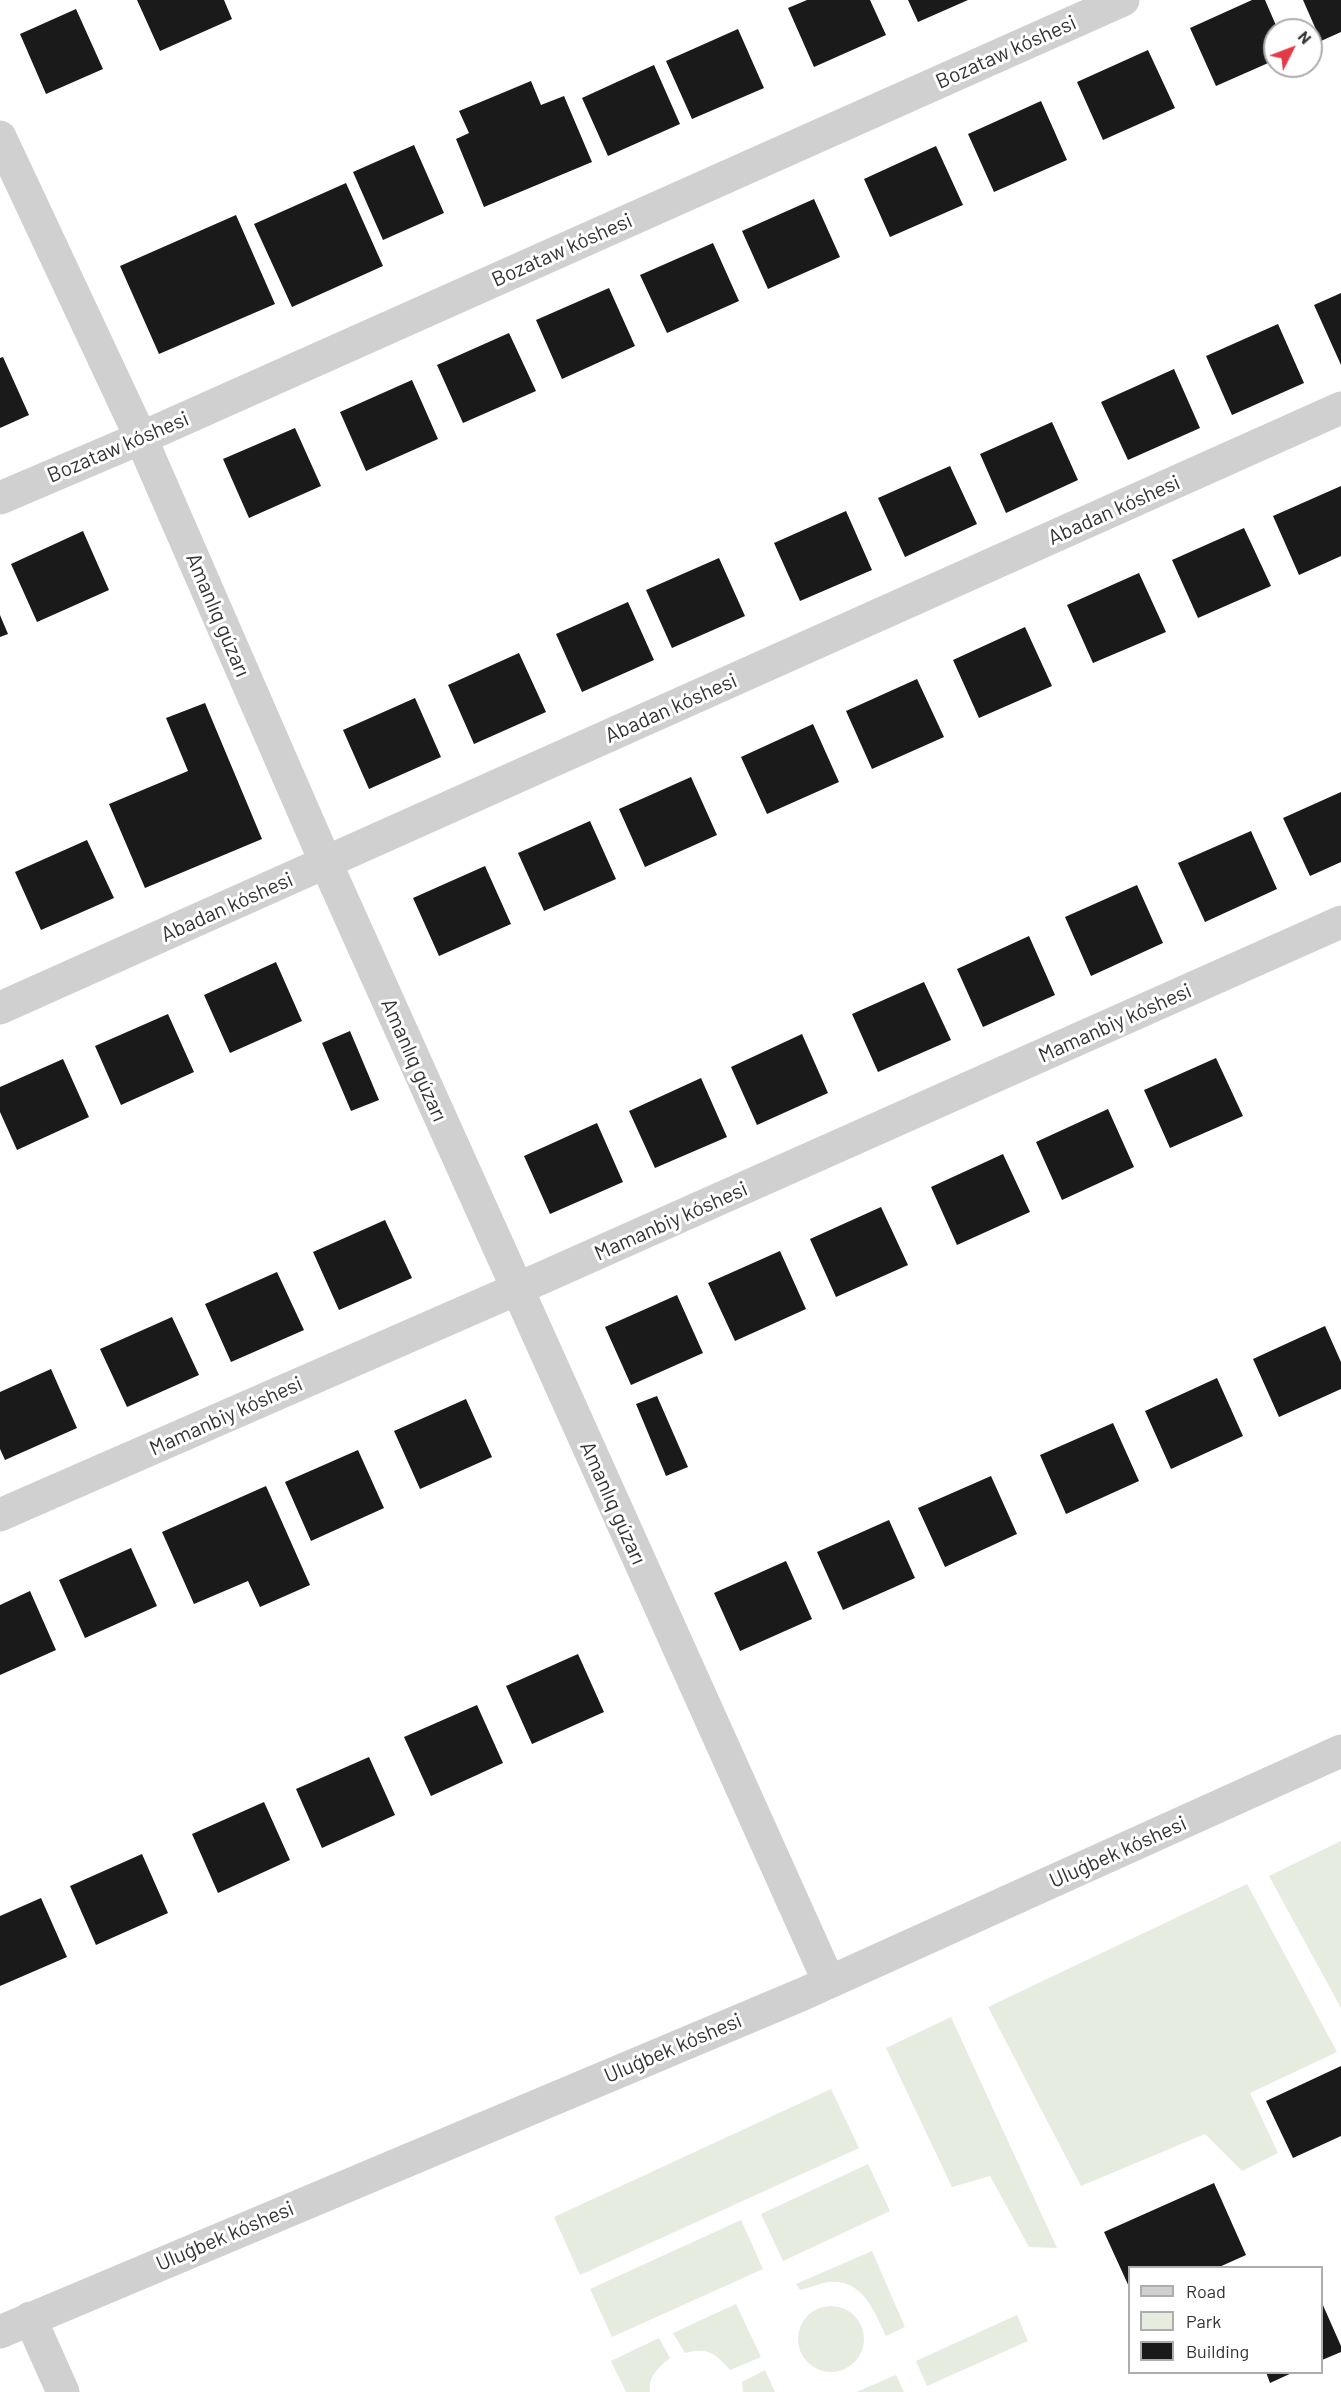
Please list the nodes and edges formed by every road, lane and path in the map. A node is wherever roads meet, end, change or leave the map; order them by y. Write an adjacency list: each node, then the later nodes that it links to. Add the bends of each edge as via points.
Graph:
1 (1123, 0): 4 (street, Bozataw kóshesi)
2 (0, 137): 4 (street, Amanlıq gúzarı)
3 (1341, 408): 6 (street, Abadan kóshesi)
4 (141, 438): 5 (street, Bozataw kóshesi); 6 (street, Amanlıq gúzarı)
5 (0, 498)
6 (326, 863): 8 (street, Abadan kóshesi); 9 (street, Amanlıq gúzarı)
7 (1341, 922): 9 (street, Mamanbiy kóshesi)
8 (0, 1008)
9 (517, 1289): 10 (street, Mamanbiy kóshesi); 12 (street, Amanlıq gúzarı)
10 (0, 1515)
11 (1341, 1751): 12 (street, Uluǵbek kóshesi)
12 (829, 1982): 13 (street, Uluǵbek kóshesi)
13 (30, 2318): 14 (street, Uluǵbek kóshesi); 15 (street)
14 (0, 2331)
15 (63, 2392)

